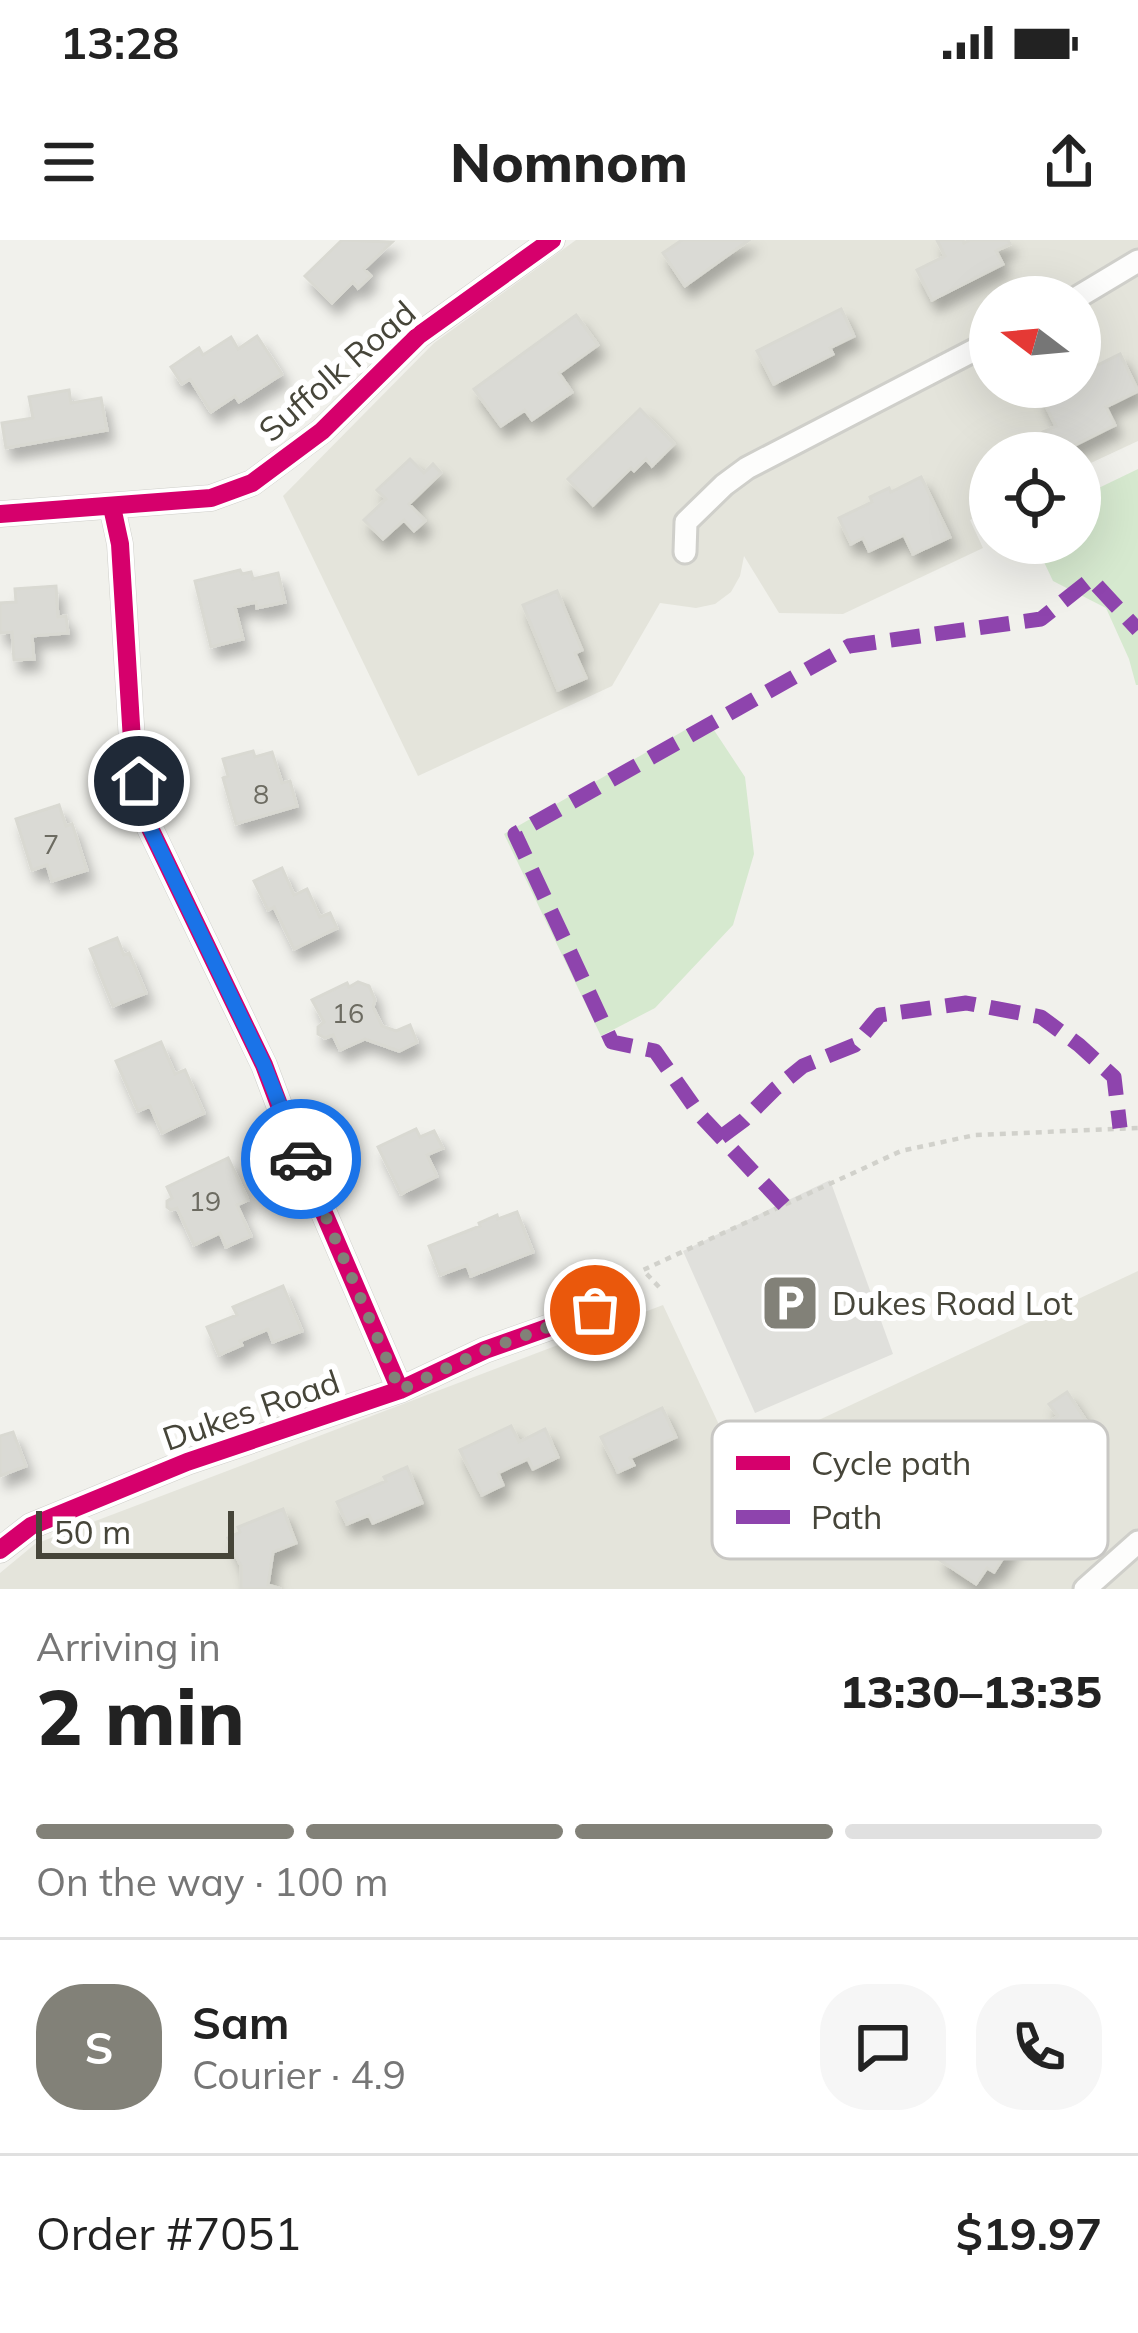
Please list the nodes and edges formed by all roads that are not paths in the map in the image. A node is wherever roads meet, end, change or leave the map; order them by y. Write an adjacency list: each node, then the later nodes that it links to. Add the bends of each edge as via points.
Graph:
1 (552, 240): 5 (street, Suffolk Road, via 418,336 322,431 252,483 211,498)
2 (1138, 261): 3 (street)
3 (1101, 283)
4 (969, 353): 7 (street, via 747,468 686,522)
5 (112, 507): 6 (street, Suffolk Road); 9 (street, via 146,820 264,1065)
6 (0, 514)
7 (685, 551)
8 (595, 1310): 9 (street, Dukes Road)
9 (400, 1390): 11 (street, Dukes Road, via 187,1462 31,1526)
10 (1138, 1542): 12 (street)
11 (0, 1550)
12 (1085, 1589)

